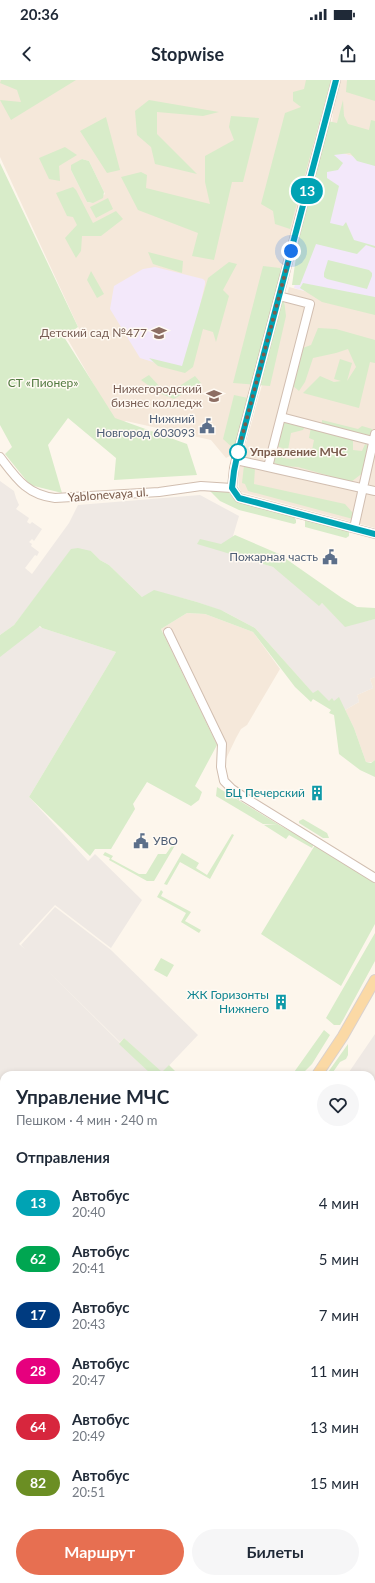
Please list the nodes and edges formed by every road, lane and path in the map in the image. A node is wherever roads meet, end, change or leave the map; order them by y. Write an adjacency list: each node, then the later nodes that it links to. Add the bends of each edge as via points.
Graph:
1 (336, 80): 2 (street)
2 (279, 296): 3 (street, via 310,304); 6 (street)
3 (281, 416): 4 (street); 7 (street)
4 (374, 438): 9 (street)
5 (0, 457): 8 (street, Yablonevaya ul., via 21,483 44,497 159,492 206,486)
6 (236, 460): 7 (street); 8 (street)
7 (268, 467): 9 (street)
8 (232, 488): 11 (street, via 239,498)
9 (363, 488): 10 (street); 11 (street)
10 (375, 491)
11 (354, 528): 12 (street)
12 (375, 534)
13 (168, 632): 14 (street, via 222,744 221,767 224,781 244,797)
14 (375, 878)
15 (375, 980): 16 (main road)
16 (319, 1071)

